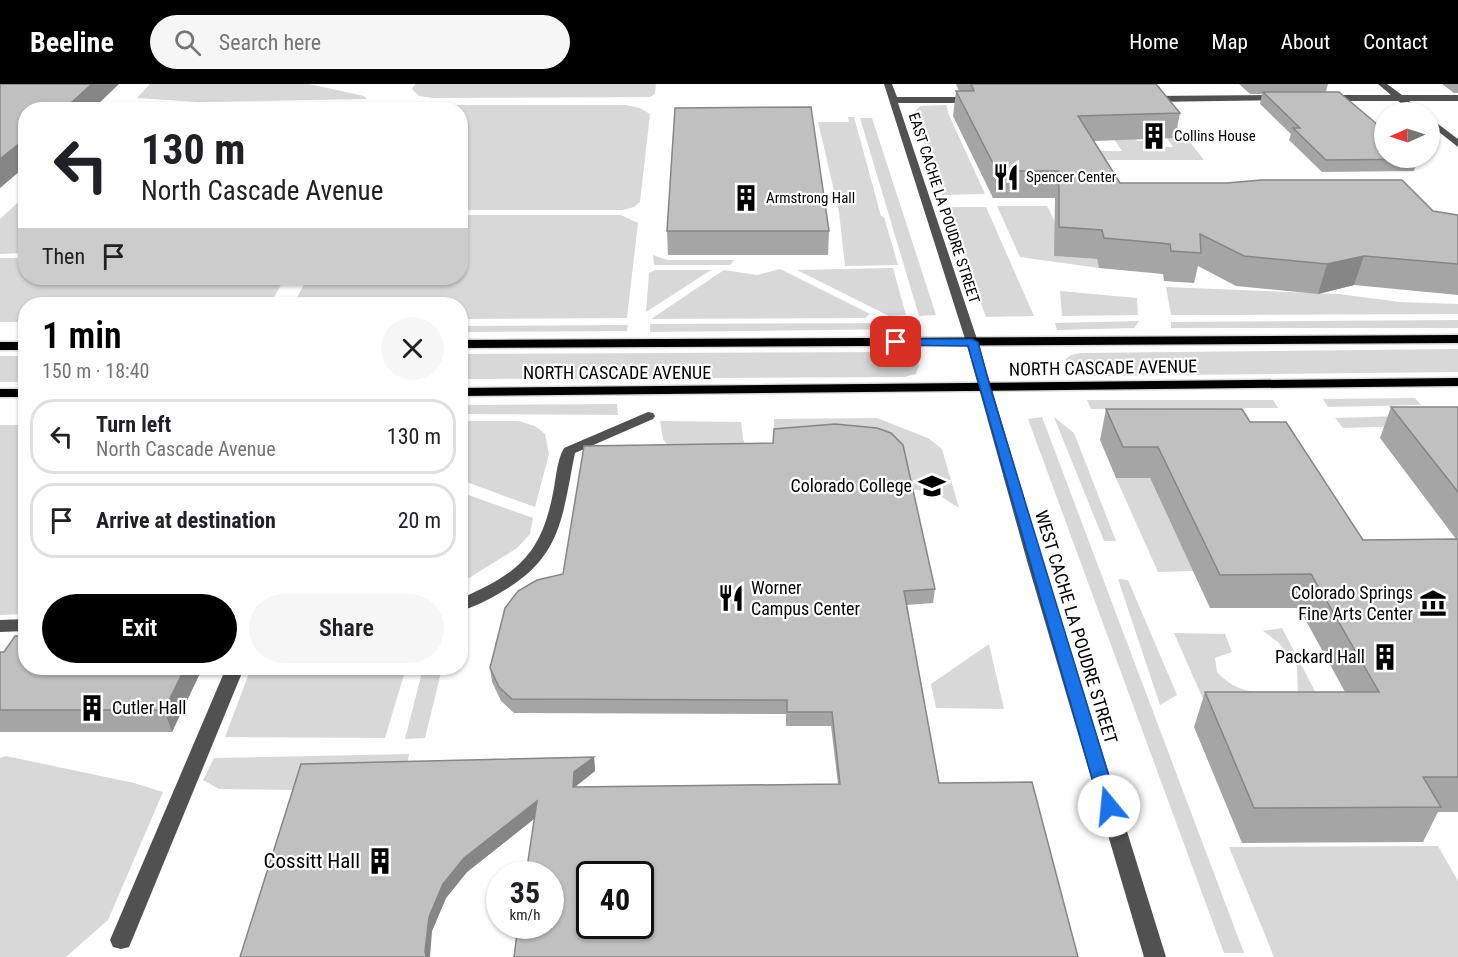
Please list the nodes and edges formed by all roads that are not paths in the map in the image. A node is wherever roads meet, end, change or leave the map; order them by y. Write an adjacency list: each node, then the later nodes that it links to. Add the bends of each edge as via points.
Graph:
1 (888, 84): 8 (street, EAST CACHE LA POUDRE STREET)
2 (1383, 84): 5 (street)
3 (1285, 98): 7 (street)
4 (1319, 98): 5 (street)
5 (1400, 98): 6 (street); 10 (street)
6 (1458, 98)
7 (1137, 99)
8 (892, 100): 9 (street); 14 (street, EAST CACHE LA POUDRE STREET)
9 (978, 100)
10 (1405, 102)
11 (1440, 129): 12 (street)
12 (1458, 144)
13 (1458, 339): 14 (main road, NORTH CASCADE AVENUE)
14 (972, 342): 15 (main road, NORTH CASCADE AVENUE); 19 (street, WEST CACHE LA POUDRE STREET)
15 (468, 344)
16 (0, 346): 17 (main road)
17 (18, 346)
18 (1458, 382): 19 (main road, NORTH CASCADE AVENUE)
19 (984, 387): 20 (main road, NORTH CASCADE AVENUE); 29 (street, WEST CACHE LA POUDRE STREET)
20 (468, 392)
21 (0, 393): 22 (main road)
22 (18, 393)
23 (648, 417): 24 (street, via 569,451 543,548 520,574)
24 (468, 602)
25 (18, 625): 26 (street)
26 (0, 626)
27 (232, 675): 28 (street)
28 (121, 939)
29 (1155, 957)

